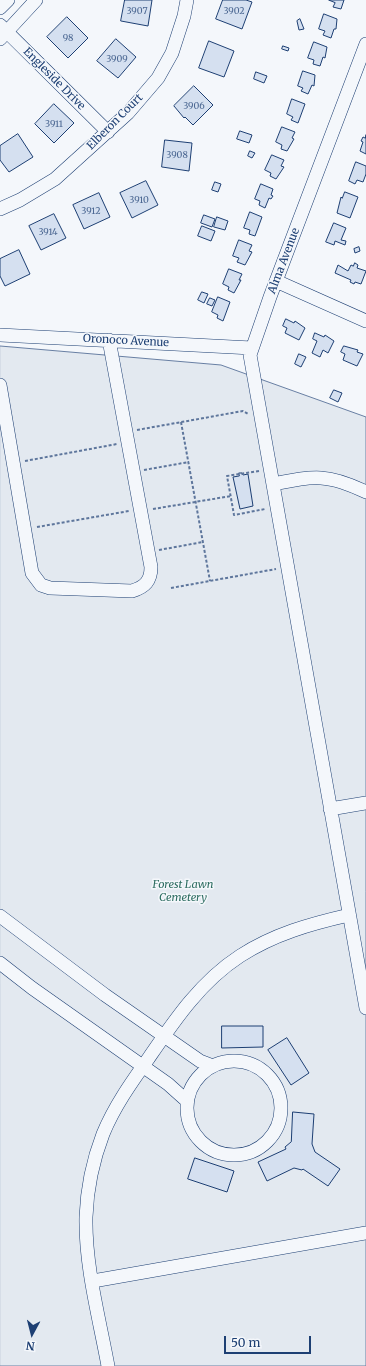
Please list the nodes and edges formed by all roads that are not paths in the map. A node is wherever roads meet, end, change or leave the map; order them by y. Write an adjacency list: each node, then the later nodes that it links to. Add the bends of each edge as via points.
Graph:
1 (8, 0): 4 (street)
2 (36, 0): 5 (street)
3 (187, 0): 7 (street, Elberon Court, via 172,53 158,78)
4 (0, 8)
5 (2, 32): 7 (street, Engleside Drive)
6 (366, 44): 9 (street, Alma Avenue)
7 (108, 132): 8 (street, Elberon Court, via 55,179)
8 (0, 210)
9 (276, 281): 10 (street); 13 (street, Alma Avenue)
10 (366, 321)
11 (0, 335): 12 (street, Oronoco Avenue)
12 (109, 340): 13 (street, Oronoco Avenue); 14 (street, via 151,575 148,583 140,589 132,591 50,588 41,585 32,573)
13 (252, 348): 15 (street, Alma Avenue, via 250,362)
14 (0, 385)
15 (273, 484): 16 (street, via 325,477 342,481); 18 (street, Alma Avenue)
16 (366, 492)
17 (366, 804): 18 (street)
18 (330, 809): 19 (street, Alma Avenue)
19 (349, 915): 22 (street, Alma Avenue); 23 (street, via 280,934 239,957 202,987)
20 (0, 916): 23 (street)
21 (0, 963): 24 (street)
22 (366, 1008)
23 (164, 1036): 24 (street); 25 (street, via 200,1061)
24 (143, 1066): 26 (street); 28 (street, via 124,1094 104,1133 95,1159 86,1216)
25 (213, 1066): 26 (street, via 196,1080); 26 (street, via 240,1061 253,1065 269,1078 279,1096 281,1109 272,1135 262,1145 243,1153 223,1153 210,1148 191,1128 187,1115)
26 (187, 1101)
27 (366, 1233): 28 (street)
28 (93, 1281): 29 (street)
29 (108, 1366)

